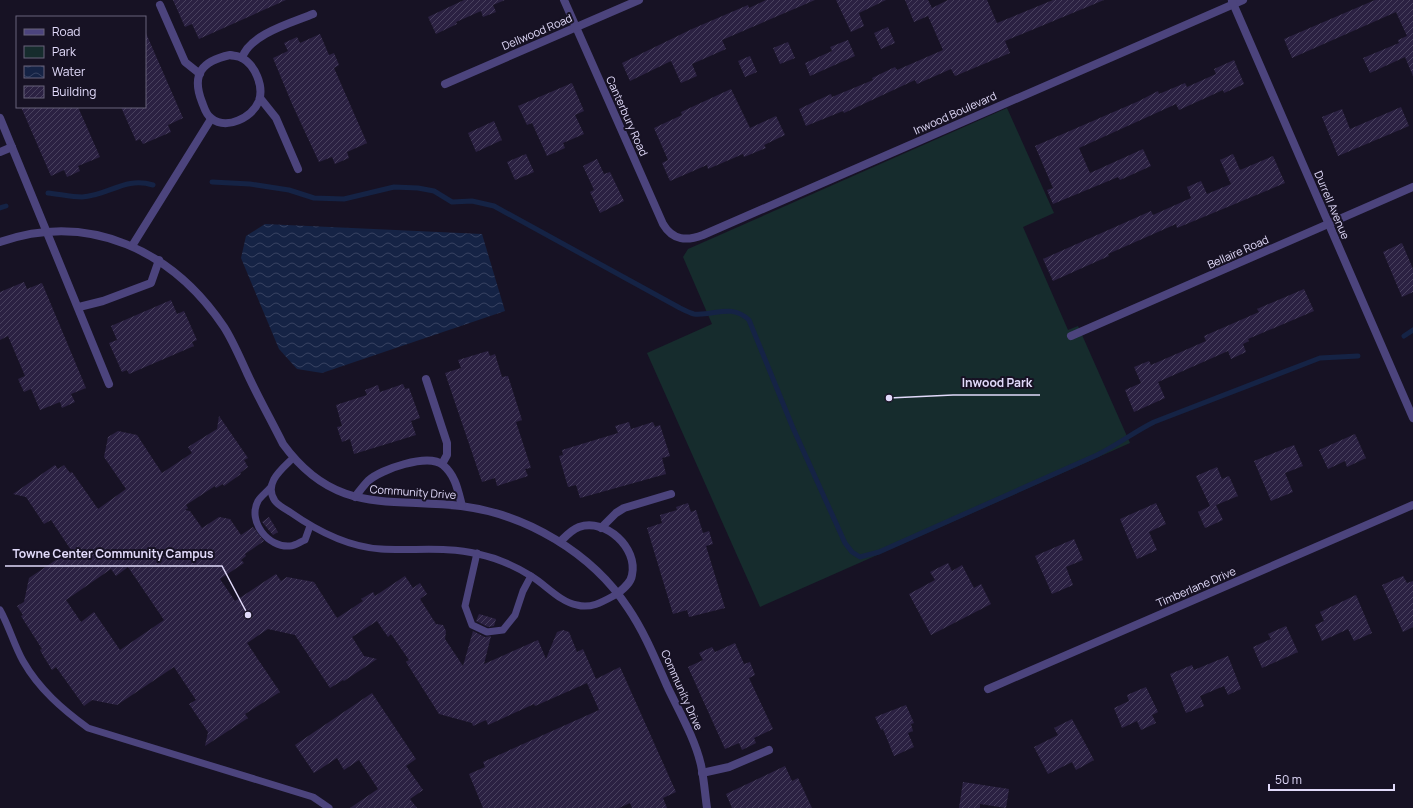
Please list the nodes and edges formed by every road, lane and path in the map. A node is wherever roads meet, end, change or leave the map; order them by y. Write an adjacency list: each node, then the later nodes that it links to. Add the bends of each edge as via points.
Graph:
1 (564, 0): 7 (street, Canterbury Road)
2 (639, 0): 7 (street, Dellwood Road)
3 (1243, 0): 4 (street, Inwood Boulevard)
4 (1232, 2): 18 (street, Durrell Avenue); 20 (street, Inwood Boulevard, via 703,235 689,239)
5 (160, 5): 9 (street, via 184,62)
6 (313, 14): 8 (street, via 258,38 245,49)
7 (576, 27): 10 (street, Dellwood Road); 20 (street, Canterbury Road, via 658,214 666,230)
8 (242, 58): 9 (street, via 230,55 218,57 208,62); 11 (street, via 256,74)
9 (200, 74): 13 (street, via 200,96)
10 (445, 84)
11 (260, 98): 13 (street, via 255,110 239,120 224,122); 16 (street, via 276,118)
12 (0, 118): 14 (street)
13 (211, 119): 22 (street)
14 (12, 147): 15 (street); 19 (street)
15 (0, 152)
16 (298, 169)
17 (1413, 187): 18 (street, Bellaire Road)
18 (1329, 224): 25 (street, Bellaire Road); 28 (street, Durrell Avenue)
19 (48, 232): 21 (street, Community Drive, via 14,237); 22 (street, Community Drive, via 77,232 105,237); 24 (street)
20 (676, 237)
21 (0, 242)
22 (132, 246): 23 (street, Community Drive)
23 (159, 260): 24 (street, via 151,283); 29 (street, Community Drive, via 200,295 225,328 283,444)
24 (78, 307): 27 (street)
25 (1072, 336)
26 (426, 379): 30 (street, via 448,443 447,455)
27 (109, 384)
28 (1413, 418)
29 (293, 458): 31 (lane, via 274,477); 33 (street, Community Drive, via 326,485)
30 (442, 464): 33 (street, via 417,461 384,472 369,480); 35 (street, via 455,480)
31 (271, 488): 36 (lane, via 275,501); 36 (lane, via 258,502 255,520 264,535 274,543 290,546 304,540)
32 (671, 494): 37 (street, via 624,508)
33 (355, 497): 35 (street, Community Drive, via 385,502)
34 (1413, 505): 43 (street, Timberlane Drive)
35 (462, 506): 38 (street, Community Drive, via 500,515 538,529)
36 (310, 526): 39 (lane, via 352,544 380,549)
37 (601, 528): 38 (street, via 589,525 579,527); 41 (street, via 619,538 631,557 632,575 628,584)
38 (560, 542): 41 (street, Community Drive, via 602,576)
39 (477, 553): 40 (lane, via 504,562); 40 (lane, via 465,606 472,625 487,632 503,630 515,615 523,591)
40 (532, 576): 41 (lane, via 576,605 599,604)
41 (617, 594): 45 (street, Community Drive, via 648,641 694,746)
42 (0, 610): 46 (lane, via 22,660 43,690 88,728 313,797)
43 (988, 689)
44 (769, 750): 45 (street, via 729,767)
45 (702, 773): 47 (street, Community Drive)
46 (329, 808)
47 (707, 808)

